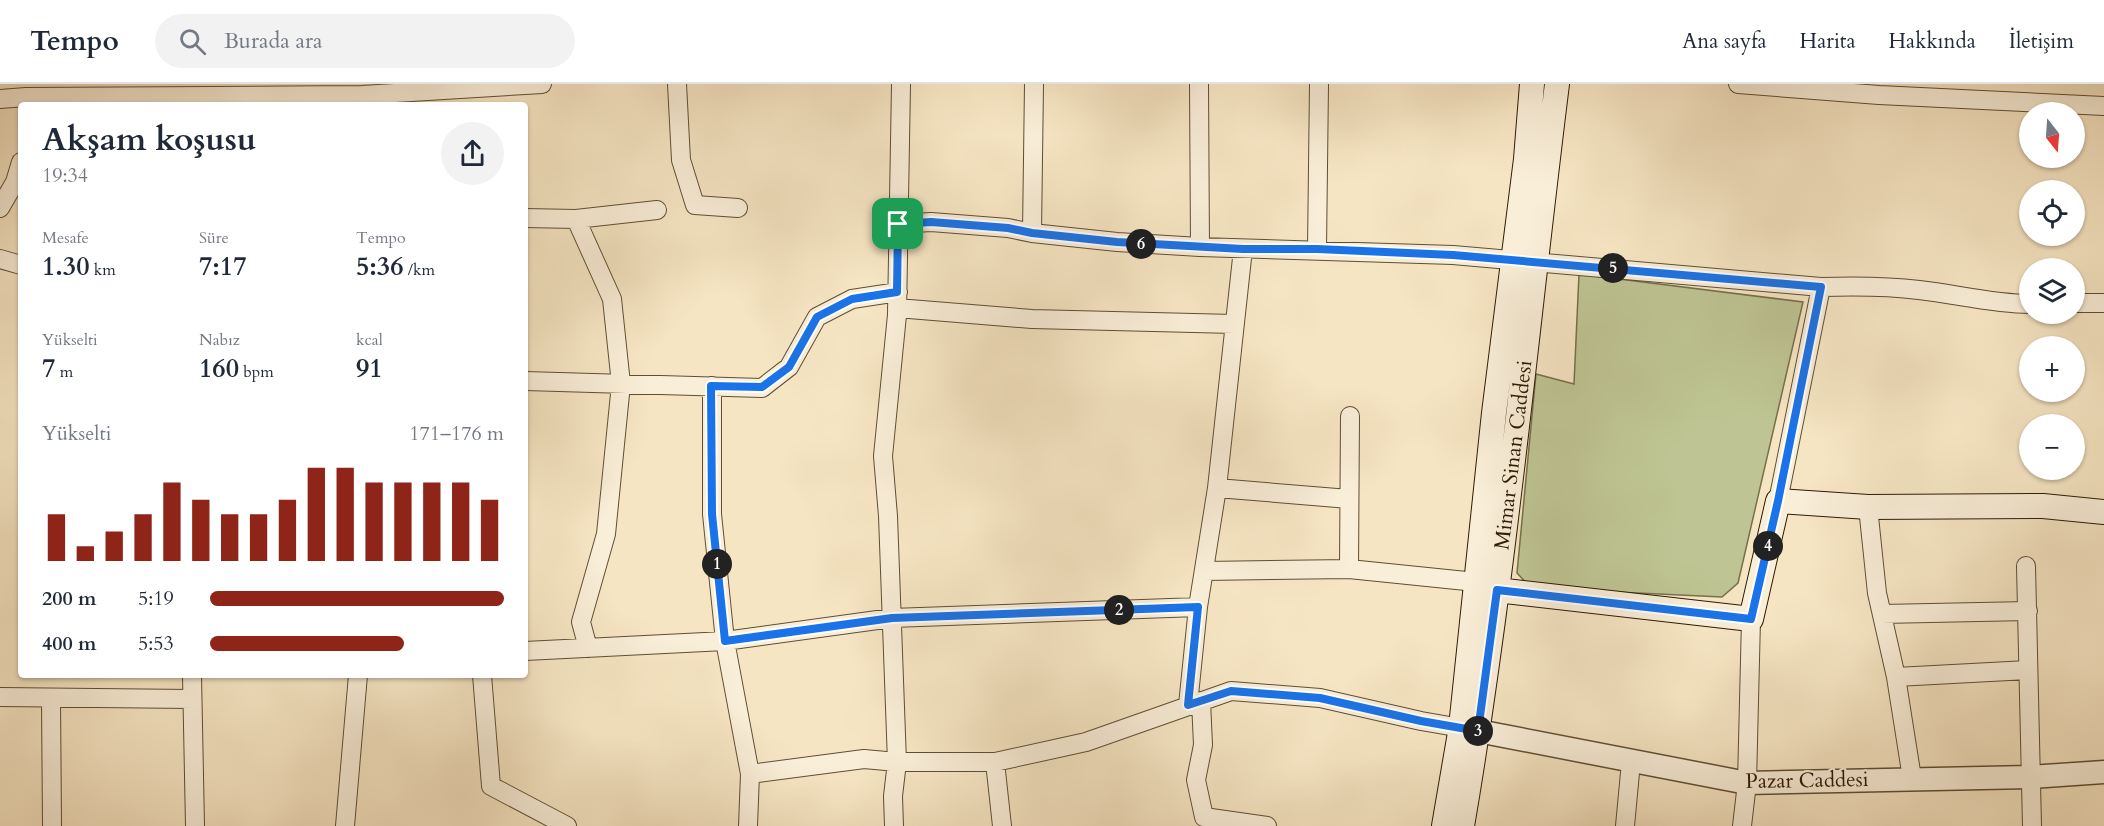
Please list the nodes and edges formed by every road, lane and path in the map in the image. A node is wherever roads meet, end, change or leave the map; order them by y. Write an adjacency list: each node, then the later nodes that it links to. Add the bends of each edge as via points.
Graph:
1 (542, 84): 12 (street)
2 (677, 84): 17 (street, via 681,160 695,205)
3 (901, 84): 21 (street)
4 (1034, 84): 22 (street)
5 (1199, 84): 23 (street)
6 (1319, 84): 25 (street)
7 (1532, 84): 27 (main road, Mimar Sinan Caddesi)
8 (1557, 84): 27 (main road, Mimar Sinan Caddesi)
9 (1738, 84): 10 (street)
10 (1881, 90): 14 (street)
11 (26, 95): 12 (street); 13 (street)
12 (362, 95)
13 (0, 99)
14 (2104, 106)
15 (18, 172): 16 (street)
16 (0, 208)
17 (738, 208)
18 (657, 210): 20 (street)
19 (528, 218): 20 (street)
20 (576, 219): 36 (street, via 612,299)
21 (898, 224): 22 (street, via 931,222); 30 (street)
22 (1032, 233): 23 (street)
23 (1200, 247): 24 (street)
24 (1243, 249): 25 (street); 34 (street)
25 (1317, 249): 27 (street)
26 (0, 258): 28 (street)
27 (1524, 260): 29 (street); 47 (main road, Mimar Sinan Caddesi)
28 (18, 264)
29 (1821, 287): 33 (street, via 1918,290); 41 (street)
30 (897, 300): 34 (street, via 1032,319); 37 (street, via 852,299 817,317 789,367 762,387); 51 (street, via 883,456)
31 (2085, 303): 32 (street)
32 (2104, 303)
33 (2019, 304)
34 (1234, 324): 39 (street)
35 (528, 381): 36 (street)
36 (621, 384): 37 (street); 54 (street, via 606,534 581,621)
37 (711, 386): 53 (street, via 712,514)
38 (1350, 416): 40 (street)
39 (1217, 488): 40 (street); 46 (street)
40 (1349, 499): 45 (street)
41 (1778, 501): 42 (main road); 52 (main road)
42 (1868, 507): 43 (main road, via 2043,506); 50 (street)
43 (2104, 512)
44 (2026, 566): 49 (street)
45 (1349, 569): 46 (street); 47 (street)
46 (1204, 571): 48 (street)
47 (1487, 586): 52 (main road); 65 (main road, Mimar Sinan Caddesi)
48 (1198, 607): 51 (street); 64 (street)
49 (2028, 611): 50 (street); 56 (street)
50 (1882, 614): 57 (street)
51 (892, 618): 53 (street); 66 (street)
52 (1751, 619): 73 (street)
53 (725, 641): 54 (street); 70 (street)
54 (588, 648): 55 (street)
55 (528, 651)
56 (2028, 670): 57 (street); 71 (street)
57 (1896, 677): 72 (street)
58 (192, 678): 63 (street)
59 (358, 678): 77 (street)
60 (482, 678): 78 (street, via 491,786)
61 (0, 697): 62 (street)
62 (51, 699): 63 (street); 75 (street)
63 (192, 699): 76 (street)
64 (1195, 703): 65 (street, via 1231,691 1320,698); 67 (street, via 1086,742); 74 (street, via 1203,745 1196,780)
65 (1470, 729): 68 (street, Pazar Caddesi); 83 (main road, Mimar Sinan Caddesi); 84 (main road, Mimar Sinan Caddesi)
66 (897, 762): 67 (street); 70 (street, via 864,759); 80 (street)
67 (995, 762): 81 (street)
68 (1631, 762): 73 (street, Pazar Caddesi); 85 (street)
69 (2104, 772): 71 (street, Pazar Caddesi)
70 (750, 774): 79 (street)
71 (2030, 777): 72 (street, Pazar Caddesi); 87 (street)
72 (1912, 778): 73 (street, Pazar Caddesi)
73 (1747, 783): 86 (street)
74 (1204, 822): 82 (street)
75 (52, 826)
76 (195, 826)
77 (345, 826)
78 (567, 826)
79 (748, 826)
80 (894, 826)
81 (1002, 826)
82 (1267, 826)
83 (1444, 826)
84 (1462, 826)
85 (1625, 826)
86 (1742, 826)
87 (2032, 826)

